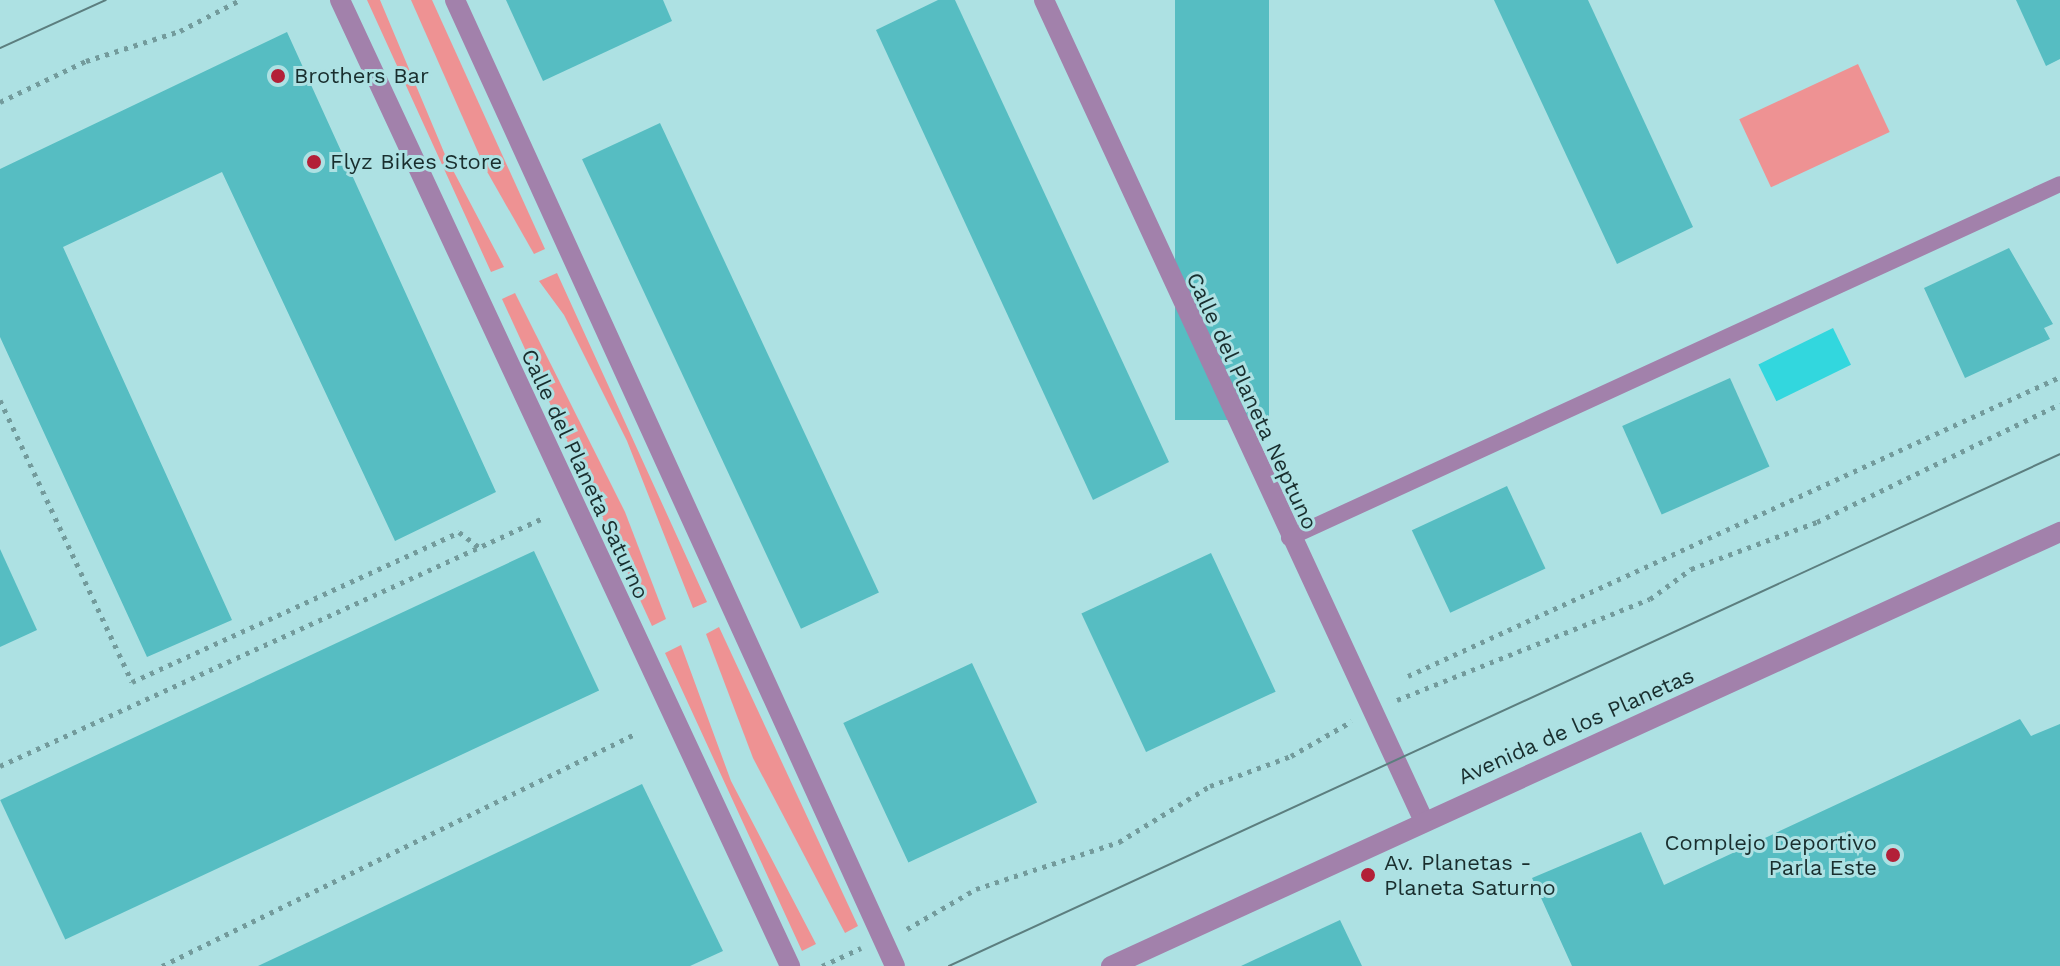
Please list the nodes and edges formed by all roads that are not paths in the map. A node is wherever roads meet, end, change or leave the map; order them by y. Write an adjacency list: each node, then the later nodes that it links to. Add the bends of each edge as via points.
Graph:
1 (340, 0): 8 (street, Calle del Planeta Saturno)
2 (455, 0): 9 (street)
3 (1044, 0): 6 (street, Calle del Planeta Neptuno)
4 (2060, 184): 6 (lane)
5 (2060, 532): 7 (street, Avenida de los Planetas)
6 (1289, 538): 7 (street, Calle del Planeta Neptuno)
7 (1423, 819): 10 (street, Avenida de los Planetas)
8 (790, 966)
9 (895, 966)
10 (1111, 966)

